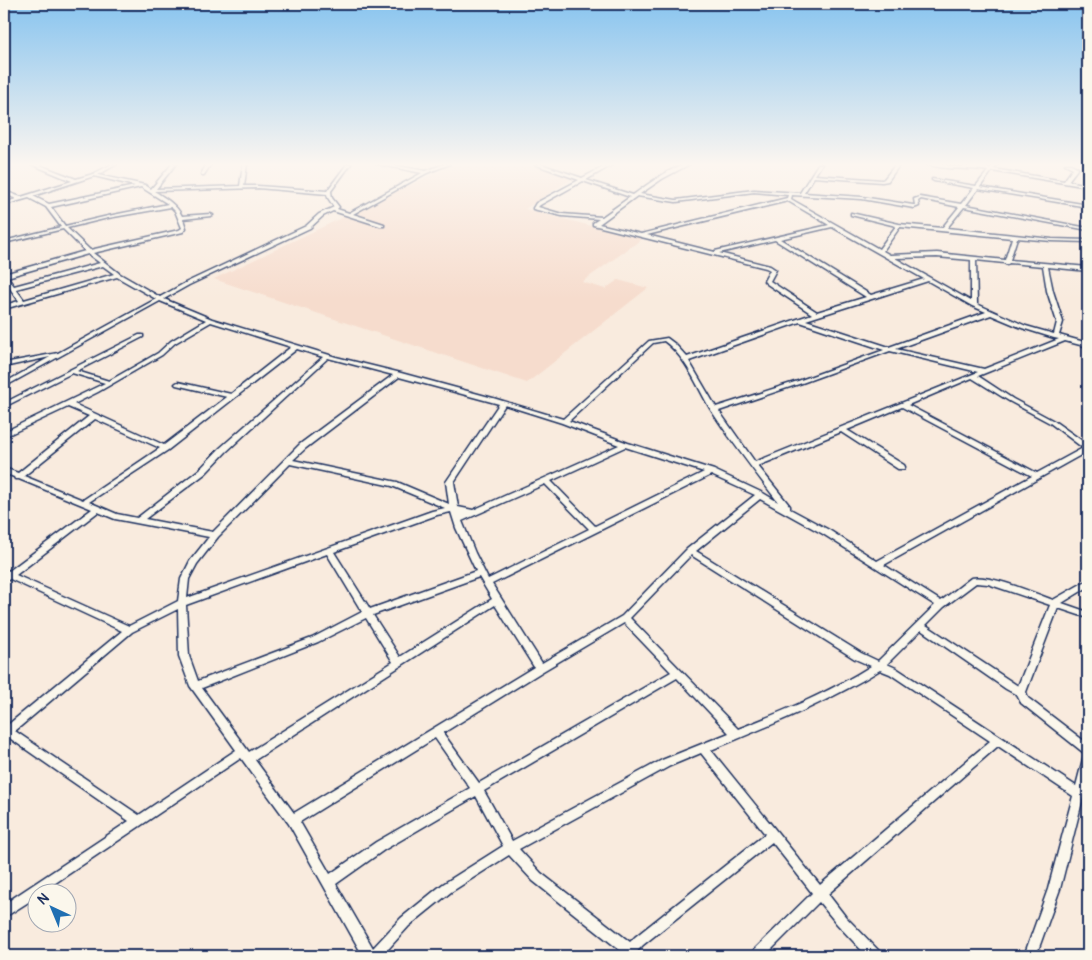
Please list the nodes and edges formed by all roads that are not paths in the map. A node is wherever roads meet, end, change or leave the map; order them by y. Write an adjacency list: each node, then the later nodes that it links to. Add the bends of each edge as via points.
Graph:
1 (50, 209): 20 (street)
2 (153, 209): 20 (street)
3 (174, 209): 15 (street)
4 (333, 209): 12 (street); 42 (street, via 308,227 187,284)
5 (359, 209): 12 (street)
6 (539, 209): 16 (street, via 562,215)
7 (616, 209): 16 (street)
8 (740, 209): 23 (street)
9 (809, 209): 18 (street)
10 (960, 209): 21 (street)
11 (977, 209): 22 (street)
12 (350, 214): 17 (street)
13 (853, 214): 19 (street)
14 (211, 215): 15 (street)
15 (180, 218): 29 (street, via 184,228 181,231)
16 (602, 218): 23 (street, via 595,224)
17 (382, 225)
18 (834, 225): 25 (street); 28 (street)
19 (899, 225): 21 (street); 28 (street)
20 (63, 227): 27 (street); 29 (street)
21 (944, 229): 24 (street)
22 (1088, 230)
23 (640, 235): 30 (street)
24 (1015, 237): 26 (street); 33 (street)
25 (775, 238): 30 (street); 41 (street)
26 (1088, 240)
27 (4, 242)
28 (880, 251): 31 (street)
29 (88, 252): 34 (street); 38 (street)
30 (713, 253): 47 (street, via 773,270 767,280 770,284)
31 (890, 257): 32 (street, via 927,254); 39 (street)
32 (973, 260): 33 (street); 44 (street)
33 (1007, 263): 35 (street)
34 (104, 264): 37 (street); 40 (street)
35 (1045, 265): 36 (street); 51 (street, via 1060,322)
36 (1088, 269)
37 (118, 275): 42 (street); 43 (street)
38 (4, 276): 40 (street)
39 (928, 278): 41 (street); 44 (street)
40 (12, 288): 43 (street)
41 (870, 297): 47 (street)
42 (161, 300): 48 (street); 56 (street)
43 (23, 302): 45 (street)
44 (974, 305): 46 (street)
45 (4, 307)
46 (990, 313): 51 (street); 55 (street)
47 (816, 314): 49 (street)
48 (210, 320): 54 (street); 64 (street)
49 (801, 320): 55 (street); 58 (street)
50 (142, 336): 60 (street)
51 (1056, 337): 52 (street)
52 (1064, 339): 53 (street); 61 (street)
53 (1088, 345)
54 (295, 347): 57 (street); 67 (street)
55 (888, 349): 61 (street); 72 (street)
56 (62, 353): 59 (street); 66 (street)
57 (327, 356): 62 (street); 94 (street, via 203,471)
58 (685, 360): 72 (street); 74 (street, via 665,339 650,342)
59 (4, 365)
60 (72, 371): 64 (street); 71 (street)
61 (984, 371): 63 (street)
62 (399, 374): 68 (street); 80 (street, via 303,446)
63 (973, 376): 70 (street); 79 (street, via 1052,422)
64 (110, 383): 69 (street)
65 (178, 384): 67 (street)
66 (4, 385)
67 (233, 396): 78 (street)
68 (503, 402): 74 (street); 91 (street, via 450,482)
69 (68, 404): 73 (street); 76 (street)
70 (902, 404): 75 (street); 85 (street)
71 (4, 405)
72 (714, 410): 81 (street)
73 (94, 416): 78 (street); 86 (street)
74 (564, 422): 77 (street)
75 (841, 429): 81 (street); 82 (street)
76 (4, 435)
77 (625, 446): 84 (street); 87 (street)
78 (165, 448): 89 (street)
79 (1088, 448): 85 (street)
80 (288, 461): 91 (street, via 394,484); 97 (street)
81 (753, 465): 92 (street)
82 (901, 467)
83 (4, 470): 86 (street)
84 (711, 472): 88 (street); 96 (street)
85 (1037, 476): 100 (street)
86 (18, 477): 89 (street)
87 (546, 481): 93 (street); 96 (street)
88 (760, 495): 92 (street); 99 (street)
89 (83, 503): 90 (street)
90 (97, 509): 94 (street); 102 (street)
91 (453, 509): 93 (street); 95 (street); 98 (street)
92 (791, 512): 100 (street)
93 (474, 513): 95 (street)
94 (138, 520): 97 (street)
95 (458, 520): 101 (street)
96 (594, 530): 104 (street)
97 (215, 535): 106 (street, via 193,563 185,580)
98 (329, 550): 106 (street); 109 (street)
99 (690, 551): 111 (street); 115 (street, via 858,656)
100 (878, 564): 108 (street)
101 (480, 572): 104 (street); 109 (street)
102 (5, 575): 113 (street)
103 (1088, 582): 107 (street)
104 (487, 583): 105 (street)
105 (497, 600): 114 (street); 116 (street)
106 (182, 603): 113 (street); 118 (street, via 184,656)
107 (1055, 603): 108 (street, via 981,579 974,580); 110 (street); 119 (street)
108 (941, 605): 112 (street)
109 (368, 613): 114 (street); 118 (street, via 314,640)
110 (1088, 615)
111 (625, 618): 116 (street); 117 (street)
112 (921, 626): 115 (street); 119 (street)
113 (129, 630): 121 (street)
114 (398, 662): 126 (street)
115 (880, 665): 122 (street, via 856,680); 123 (street)
116 (540, 668): 120 (street)
117 (678, 673): 122 (street); 128 (street)
118 (195, 686): 126 (street)
119 (1022, 692): 125 (street, via 1024,700)
120 (436, 732): 128 (street); 130 (street)
121 (6, 733): 131 (street)
122 (737, 735): 124 (street)
123 (998, 740): 129 (street); 135 (street)
124 (704, 749): 132 (street); 133 (street, via 666,763)
125 (1088, 750)
126 (246, 755): 130 (street); 131 (street)
127 (1088, 759): 129 (street)
128 (478, 790): 133 (street); 134 (street, via 380,846)
129 (1078, 793): 141 (street, via 1054,889)
130 (293, 820): 134 (street)
131 (138, 821): 136 (street)
132 (772, 835): 135 (street); 137 (street)
133 (510, 848): 137 (street, via 537,877); 138 (street, via 440,894 405,922)
134 (328, 883): 138 (street)
135 (820, 893): 139 (street); 140 (street)
136 (4, 911)
137 (627, 953)
138 (372, 956)
139 (756, 956)
140 (876, 956)
141 (1030, 956)

